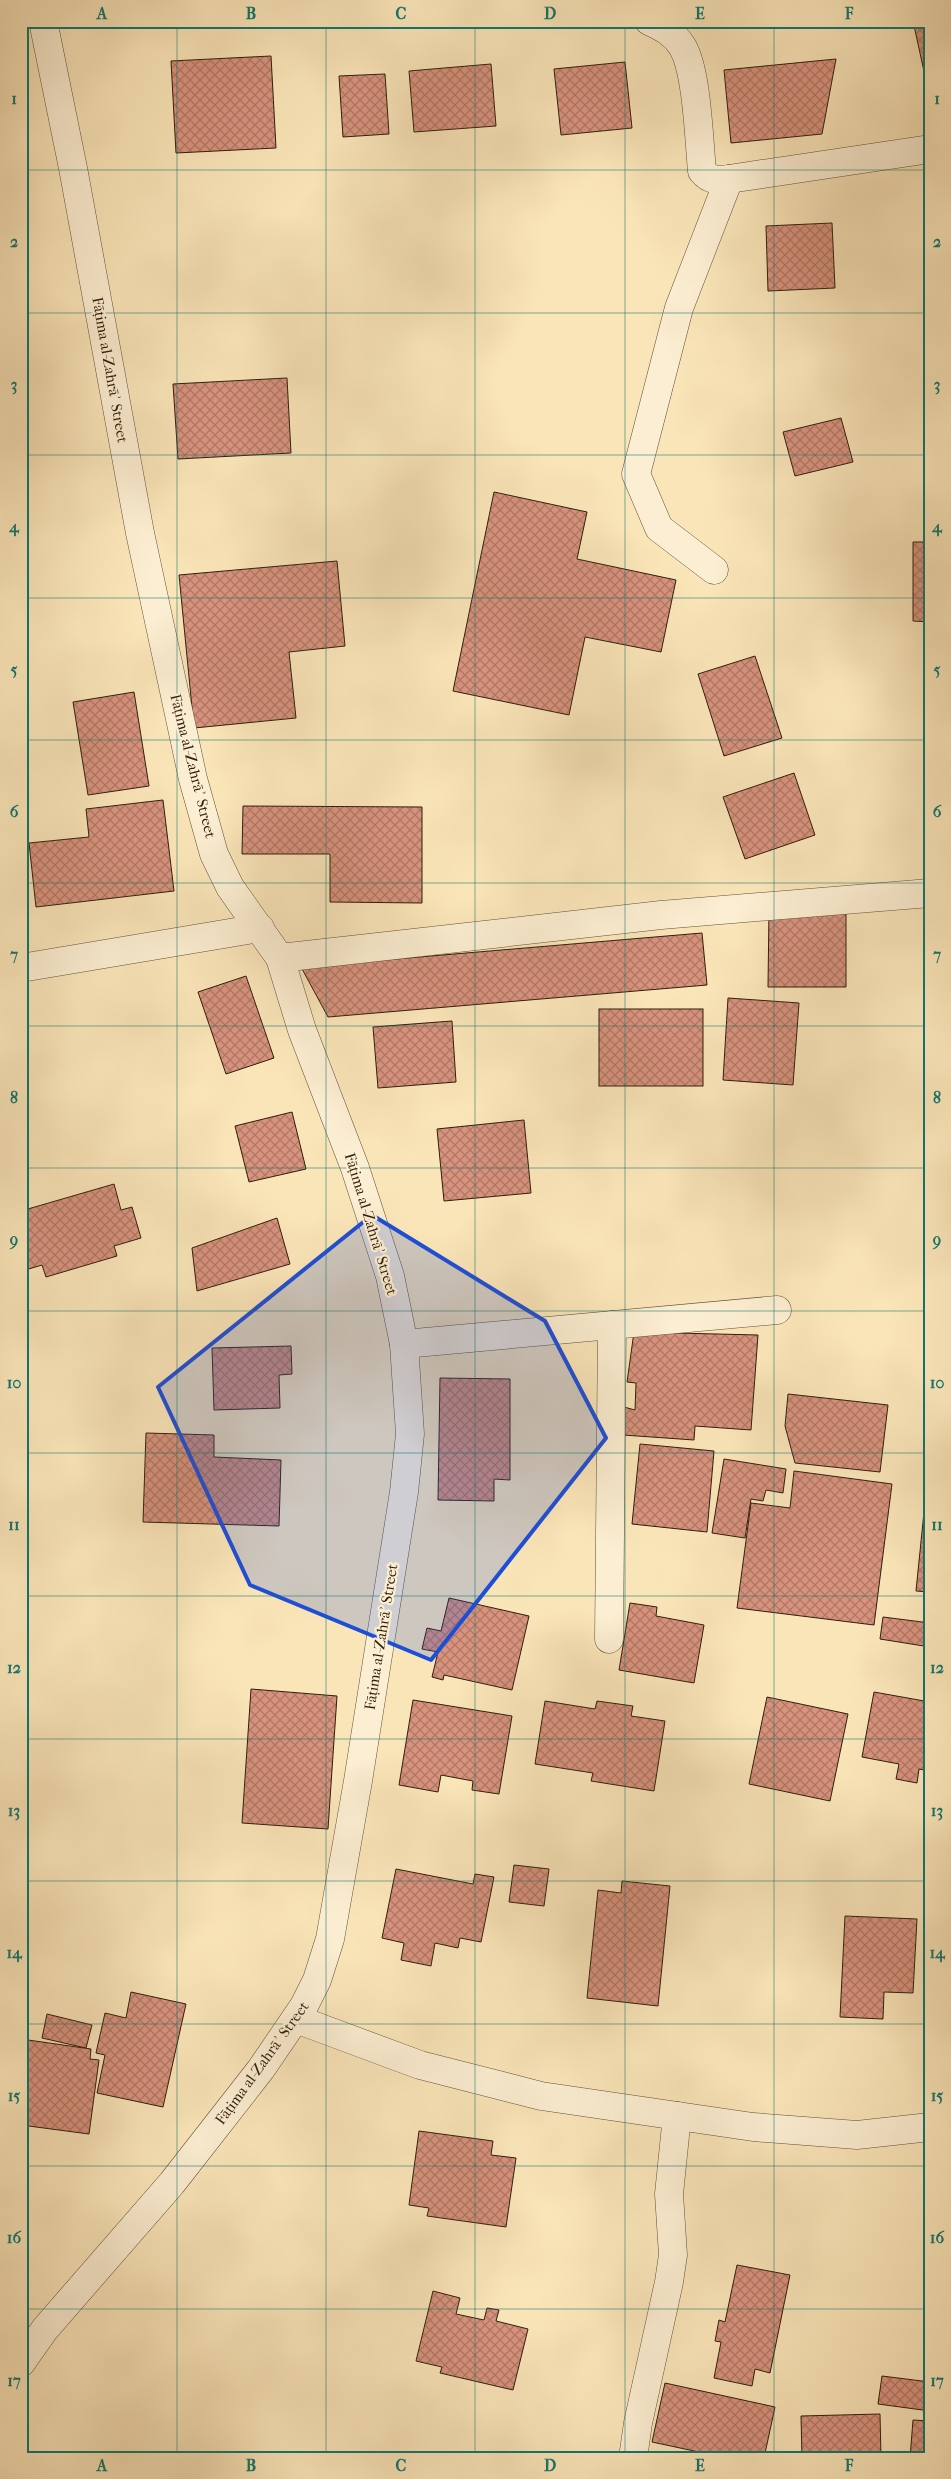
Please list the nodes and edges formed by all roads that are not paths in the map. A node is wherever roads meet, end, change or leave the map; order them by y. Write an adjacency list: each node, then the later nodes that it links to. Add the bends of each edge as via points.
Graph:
1 (43, 21): 7 (street, Fāṭima al-Zahrāʾ Street, via 140,534 193,779 214,854 230,887)
2 (648, 21): 4 (street, via 668,30 682,46 691,68 702,171 716,180)
3 (930, 149): 4 (street)
4 (729, 179): 5 (street, via 679,308 636,474 659,528)
5 (714, 570)
6 (930, 893): 8 (street, via 661,915)
7 (260, 928): 8 (street, Fāṭima al-Zahrāʾ Street); 9 (street)
8 (280, 958): 12 (street, Fāṭima al-Zahrāʾ Street, via 302,1030 355,1168 390,1276)
9 (21, 968)
10 (778, 1310): 11 (street)
11 (612, 1325): 12 (street); 13 (street)
12 (404, 1344): 14 (street, Fāṭima al-Zahrāʾ Street, via 410,1434 404,1492 358,1781 330,1939 317,1980)
13 (610, 1640)
14 (296, 2019): 15 (street, via 420,2065 541,2096); 17 (street, Fāṭima al-Zahrāʾ Street, via 172,2183 45,2328)
15 (678, 2116): 16 (street, via 753,2127 857,2135); 18 (street, via 669,2194 673,2255 670,2282)
16 (930, 2128)
17 (21, 2363)
18 (633, 2458)

